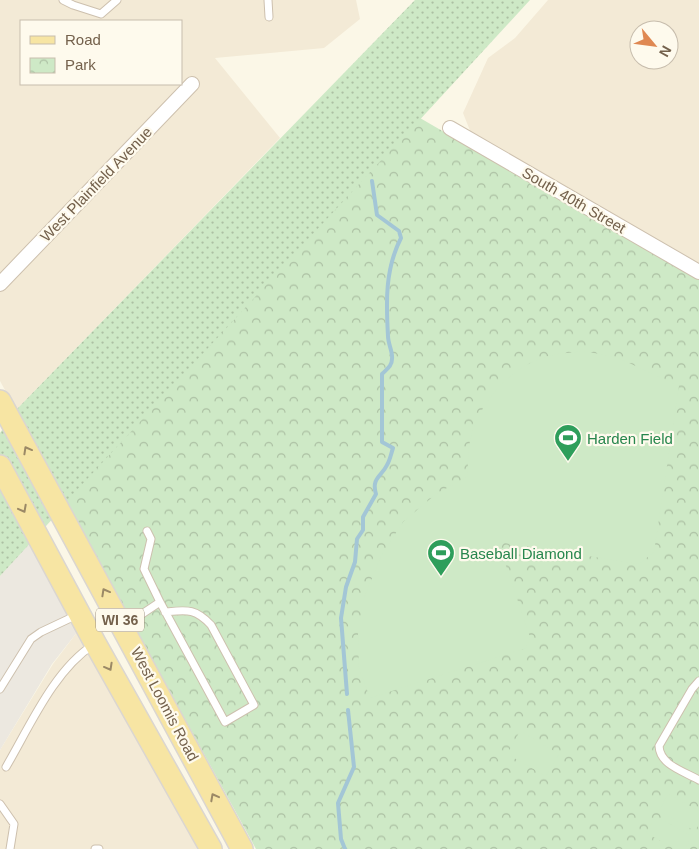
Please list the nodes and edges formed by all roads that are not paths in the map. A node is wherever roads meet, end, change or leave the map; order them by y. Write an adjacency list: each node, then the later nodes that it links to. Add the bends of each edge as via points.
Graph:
1 (63, 0): 2 (lane, via 102,14)
2 (117, 0)
3 (268, 0): 4 (lane)
4 (269, 17)
5 (192, 84): 8 (street, West Plainfield Avenue)
6 (450, 128): 7 (street, South 40th Street)
7 (699, 272)
8 (0, 284)
9 (0, 401): 15 (main road, West Loomis Road / WI 36, one-way to 9)
10 (0, 466): 14 (main road, West Loomis Road / WI 36, one-way to 14)
11 (147, 531): 12 (lane, via 151,539 144,569)
12 (160, 602): 13 (lane); 15 (lane)
13 (166, 612): 13 (lane, via 226,722 254,705 211,625 201,614 188,610)
14 (79, 614): 16 (main road, West Loomis Road / WI 36); 18 (lane, via 31,639)
15 (124, 627): 16 (main road); 26 (main road, West Loomis Road / WI 36, one-way to 15)
16 (95, 643): 19 (lane, via 82,652 43,702); 25 (main road, West Loomis Road / WI 36, one-way to 25)
17 (699, 681): 20 (lane, via 659,746 659,755 664,761)
18 (0, 689)
19 (6, 767)
20 (699, 780)
21 (0, 804): 22 (lane, via 14,824)
22 (10, 849)
23 (95, 849): 24 (lane)
24 (99, 849)
25 (211, 849)
26 (242, 849)

